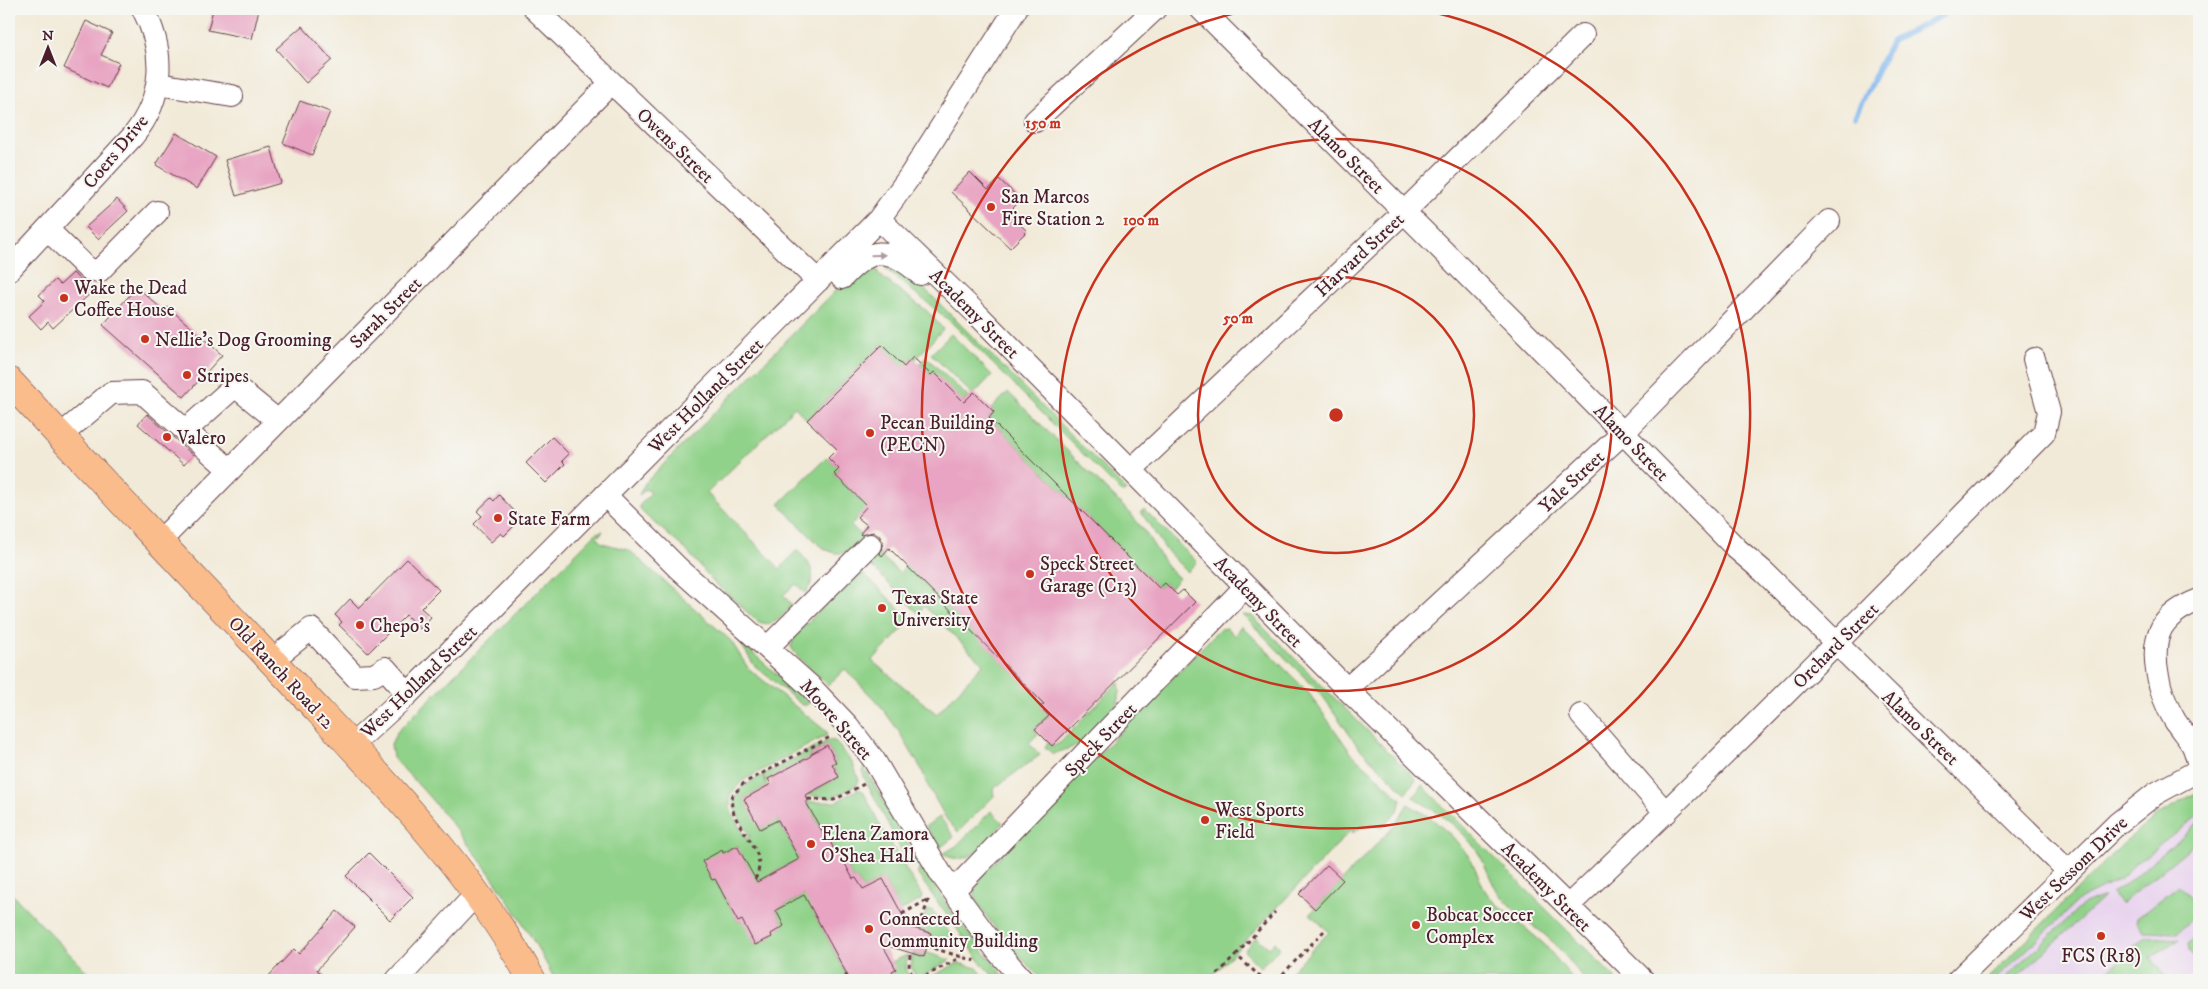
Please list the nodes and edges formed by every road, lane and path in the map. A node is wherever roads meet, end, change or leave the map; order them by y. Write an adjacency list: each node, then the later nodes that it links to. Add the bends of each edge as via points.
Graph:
1 (143, 9): 8 (street, Coers Drive, via 158,53)
2 (536, 9): 7 (street, Owens Street)
3 (1016, 9): 13 (street, West Holland Street)
4 (1154, 9): 10 (street)
5 (1201, 9): 12 (street, Alamo Street)
6 (1583, 35): 12 (street, Harvard Street)
7 (611, 83): 18 (street, Owens Street); 21 (street, Sarah Street)
8 (158, 84): 9 (street); 15 (street, Coers Drive, via 140,126)
9 (232, 96)
10 (1035, 121)
11 (157, 212): 15 (street, via 99,271 88,269)
12 (1404, 212): 23 (street, Alamo Street); 26 (street, Harvard Street)
13 (879, 219): 17 (street, Academy Street); 18 (street, West Holland Street)
14 (1829, 221): 23 (street, Yale Street)
15 (47, 229): 16 (street, Coers Drive)
16 (9, 270)
17 (938, 276): 18 (street, one-way to 17, via 825,289 836,283 857,261 874,254 898,257 920,274); 26 (street, Academy Street)
18 (813, 287): 27 (street, West Holland Street)
19 (2034, 359): 32 (street, Orchard Street, via 2049,412 2044,433)
20 (9, 382): 24 (main road, Old Ranch Road 12)
21 (278, 421): 22 (street, via 235,386); 25 (street, Sarah Street)
22 (186, 430): 24 (street, via 142,392 111,393); 25 (street)
23 (1623, 433): 32 (street, Alamo Street); 35 (street, Yale Street)
24 (60, 436): 28 (main road, Old Ranch Road 12)
25 (230, 470): 28 (street, Sarah Street)
26 (1132, 470): 30 (street, Academy Street)
27 (606, 496): 33 (street, Moore Street, via 678,568); 36 (street, West Holland Street)
28 (159, 542): 34 (main road, Old Ranch Road 12)
29 (870, 545): 33 (street)
30 (1245, 586): 35 (street, Academy Street); 47 (street, Speck Street)
31 (2199, 600): 40 (street, via 2184,606 2163,624 2158,636 2156,660 2158,678 2173,718)
32 (1836, 644): 44 (street, Orchard Street); 45 (street, Alamo Street)
33 (768, 647): 47 (street, Moore Street, via 830,705 874,760 931,858)
34 (272, 661): 36 (street, via 311,629 355,676 374,675 385,668); 39 (main road, Old Ranch Road 12)
35 (1347, 689): 49 (street, Academy Street)
36 (408, 694): 39 (street, West Holland Street)
37 (1581, 715): 44 (street)
38 (834, 734): 46 (path, via 744,783 733,795 732,808 759,858)
39 (351, 746): 48 (main road, Old Ranch Road 12, via 429,832)
40 (2197, 748)
41 (2199, 770): 45 (street, West Sessom Drive, via 2135,808)
42 (864, 784): 43 (path, via 834,800)
43 (808, 799)
44 (1666, 813): 49 (street, Orchard Street)
45 (2068, 871): 70 (street, West Sessom Drive)
46 (755, 879)
47 (954, 890): 65 (street, Moore Street, via 993,946)
48 (477, 893): 60 (street); 61 (main road, Old Ranch Road 12)
49 (1568, 906): 69 (street, Academy Street)
50 (1275, 912): 55 (path)
51 (902, 914): 52 (path, via 929,899)
52 (918, 930)
53 (1324, 931): 68 (path)
54 (926, 946): 57 (path)
55 (1236, 954): 66 (path); 67 (path)
56 (910, 956): 63 (path, via 909,967)
57 (961, 957): 58 (path); 64 (path)
58 (975, 961)
59 (847, 975): 62 (path)
60 (397, 980)
61 (532, 980)
62 (838, 980)
63 (914, 980)
64 (918, 980)
65 (1023, 980)
66 (1212, 980)
67 (1264, 980)
68 (1277, 980)
69 (1642, 980)
70 (1958, 980)

